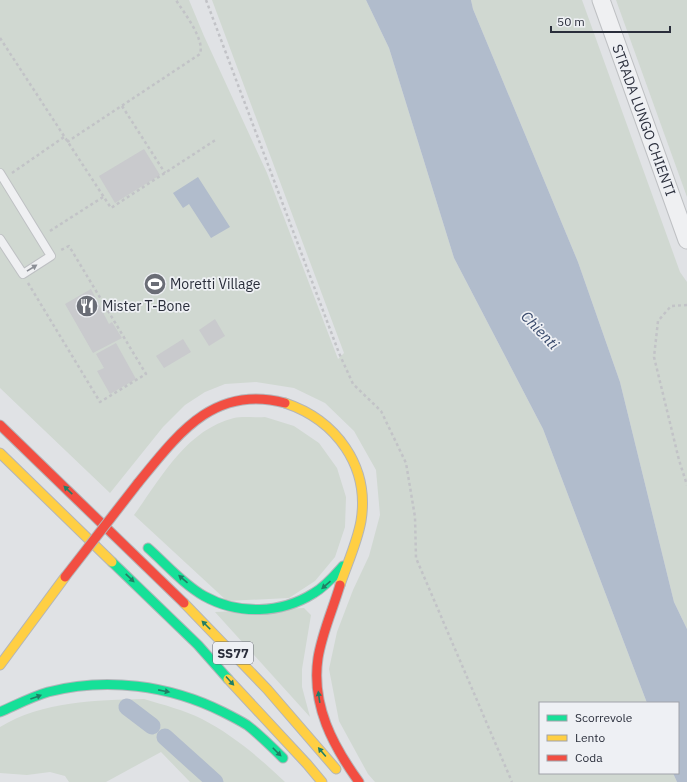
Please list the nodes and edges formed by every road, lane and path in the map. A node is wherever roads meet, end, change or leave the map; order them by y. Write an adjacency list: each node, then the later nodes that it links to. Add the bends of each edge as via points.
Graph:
1 (176, 0): 5 (path, via 195,31 202,48 200,54)
2 (206, 0): 31 (path, via 339,353 353,384 381,411 406,463 415,517 416,558)
3 (601, 0): 14 (street, STRADA LUNGO CHIENTI)
4 (0, 38): 6 (path)
5 (122, 106): 8 (path); 9 (path)
6 (64, 137): 8 (path); 10 (path)
7 (217, 139): 9 (path)
8 (67, 142): 11 (path)
9 (165, 173): 11 (path, via 111,208)
10 (2, 176): 12 (lane)
11 (103, 197): 12 (path)
12 (40, 238): 15 (lane)
13 (0, 239): 16 (lane)
14 (687, 240)
15 (51, 256): 16 (lane, one-way to 15); 16 (path, via 69,246 146,374 100,402)
16 (23, 274)
17 (687, 305): 20 (path, via 671,306 658,321 654,357)
18 (0, 426): 28 (highway, SS77, one-way to 18, via 267,689 208,627 112,531)
19 (0, 453): 29 (highway, SS77, one-way to 29, via 198,645)
20 (687, 485)
21 (108, 511): 22 (highway)
22 (117, 520)
23 (139, 540): 24 (highway, one-way to 23, via 336,576 303,600 273,609 242,609 203,596)
24 (350, 555): 25 (highway, bridge, via 359,532 363,500 356,467 347,449 331,429 308,412 294,406 256,399 230,402 208,411 180,432 64,577); 30 (highway, one-way to 24, via 330,738 319,699 317,676 319,651)
25 (0, 665)
26 (0, 712): 27 (highway, one-way to 27, via 52,691 85,685 138,686 180,694 216,708 248,726)
27 (290, 766)
28 (342, 776)
29 (322, 782)
30 (359, 782)
31 (512, 782)

